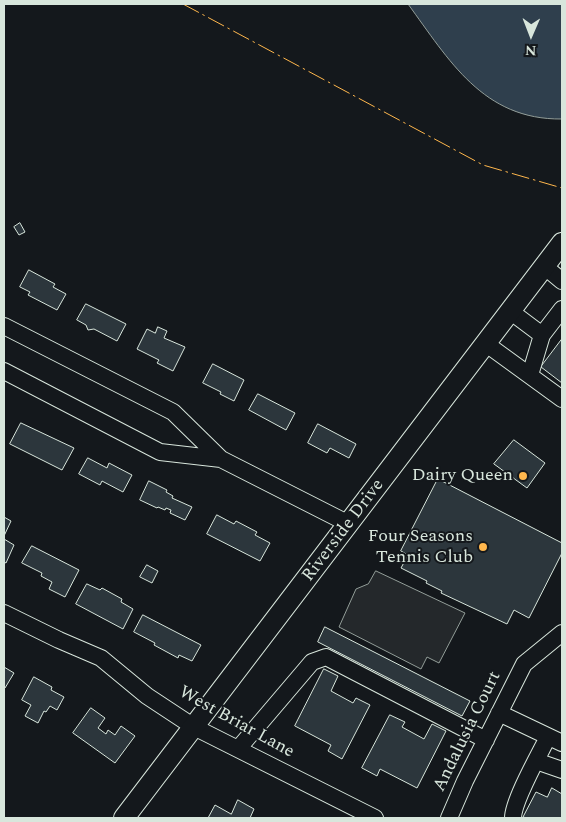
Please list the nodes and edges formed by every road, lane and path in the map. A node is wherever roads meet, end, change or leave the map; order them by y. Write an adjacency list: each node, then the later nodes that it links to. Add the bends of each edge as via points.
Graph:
1 (562, 243): 2 (main road, Riverside Drive)
2 (544, 266): 3 (street); 5 (main road, Riverside Drive)
3 (562, 281)
4 (562, 309): 7 (street)
5 (510, 311): 7 (street); 8 (main road, Riverside Drive)
6 (4, 326): 12 (street, via 173,412)
7 (542, 335): 10 (street)
8 (485, 343): 10 (street); 13 (main road, Riverside Drive)
9 (4, 371): 12 (street, via 160,452)
10 (530, 375): 11 (street)
11 (562, 399)
12 (221, 460): 13 (street)
13 (349, 524): 17 (main road, Riverside Drive)
14 (4, 614): 17 (street, West Briar Lane, via 101,658 147,696)
15 (562, 633): 16 (street, Andalusia Court, via 524,664)
16 (499, 713): 18 (street, Andalusia Court); 19 (street)
17 (194, 727): 20 (street, West Briar Lane); 23 (main road, Riverside Drive)
18 (486, 740): 20 (street, via 326,657 312,662); 25 (street, Andalusia Court)
19 (555, 740): 21 (street)
20 (238, 749): 24 (street, West Briar Lane)
21 (536, 761): 22 (street); 26 (street)
22 (562, 770)
23 (124, 818)
24 (375, 818)
25 (449, 818)
26 (513, 818)

